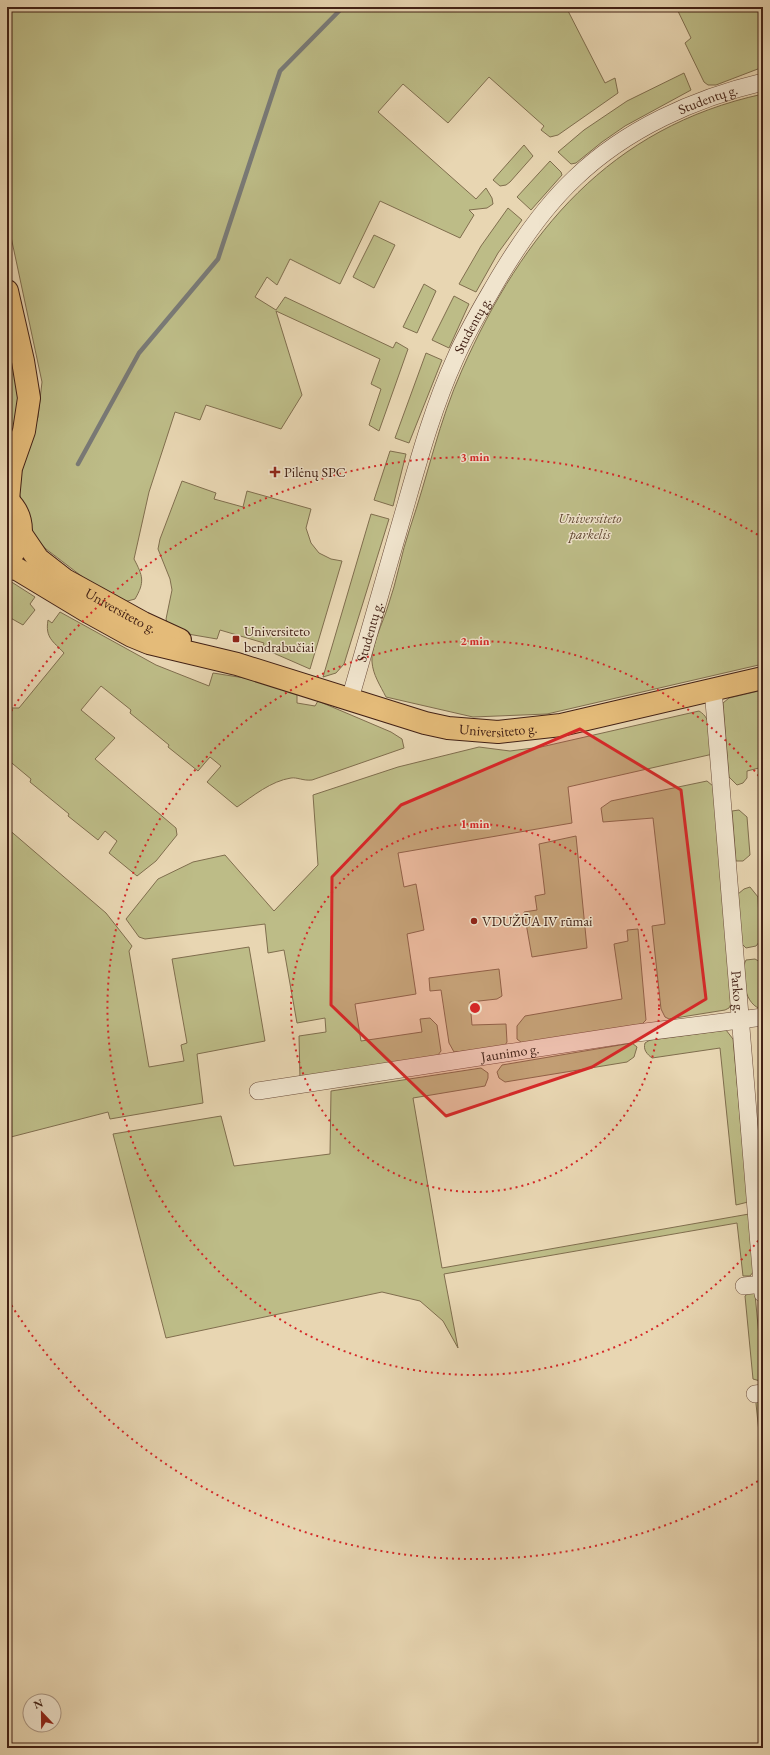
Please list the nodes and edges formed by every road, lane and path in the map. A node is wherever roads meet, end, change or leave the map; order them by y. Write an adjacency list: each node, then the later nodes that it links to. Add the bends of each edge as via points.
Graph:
1 (763, 82): 10 (street, Studentų g., via 703,99 623,140 574,178 534,222 483,305 449,373 421,453)
2 (7, 291): 3 (main road, via 29,398 24,431 11,468)
3 (7, 500): 4 (main road, via 19,516)
4 (21, 534): 5 (main road, via 18,545); 7 (main road, Universiteto g., via 38,559 65,580 156,629)
5 (7, 559)
6 (7, 568): 7 (main road, Universiteto g., via 17,569 132,636 168,649)
7 (236, 664): 10 (main road, Universiteto g.)
8 (763, 678): 9 (main road, Universiteto g.)
9 (713, 690): 10 (main road, Universiteto g., via 561,725 498,732 460,730 425,723); 12 (street, Parko g.)
10 (350, 699)
11 (763, 1017): 12 (street, Jaunimo g.)
12 (741, 1020): 13 (street, Jaunimo g., via 637,1033); 15 (street, Parko g.)
13 (258, 1091)
14 (744, 1286): 15 (street)
15 (763, 1289)

